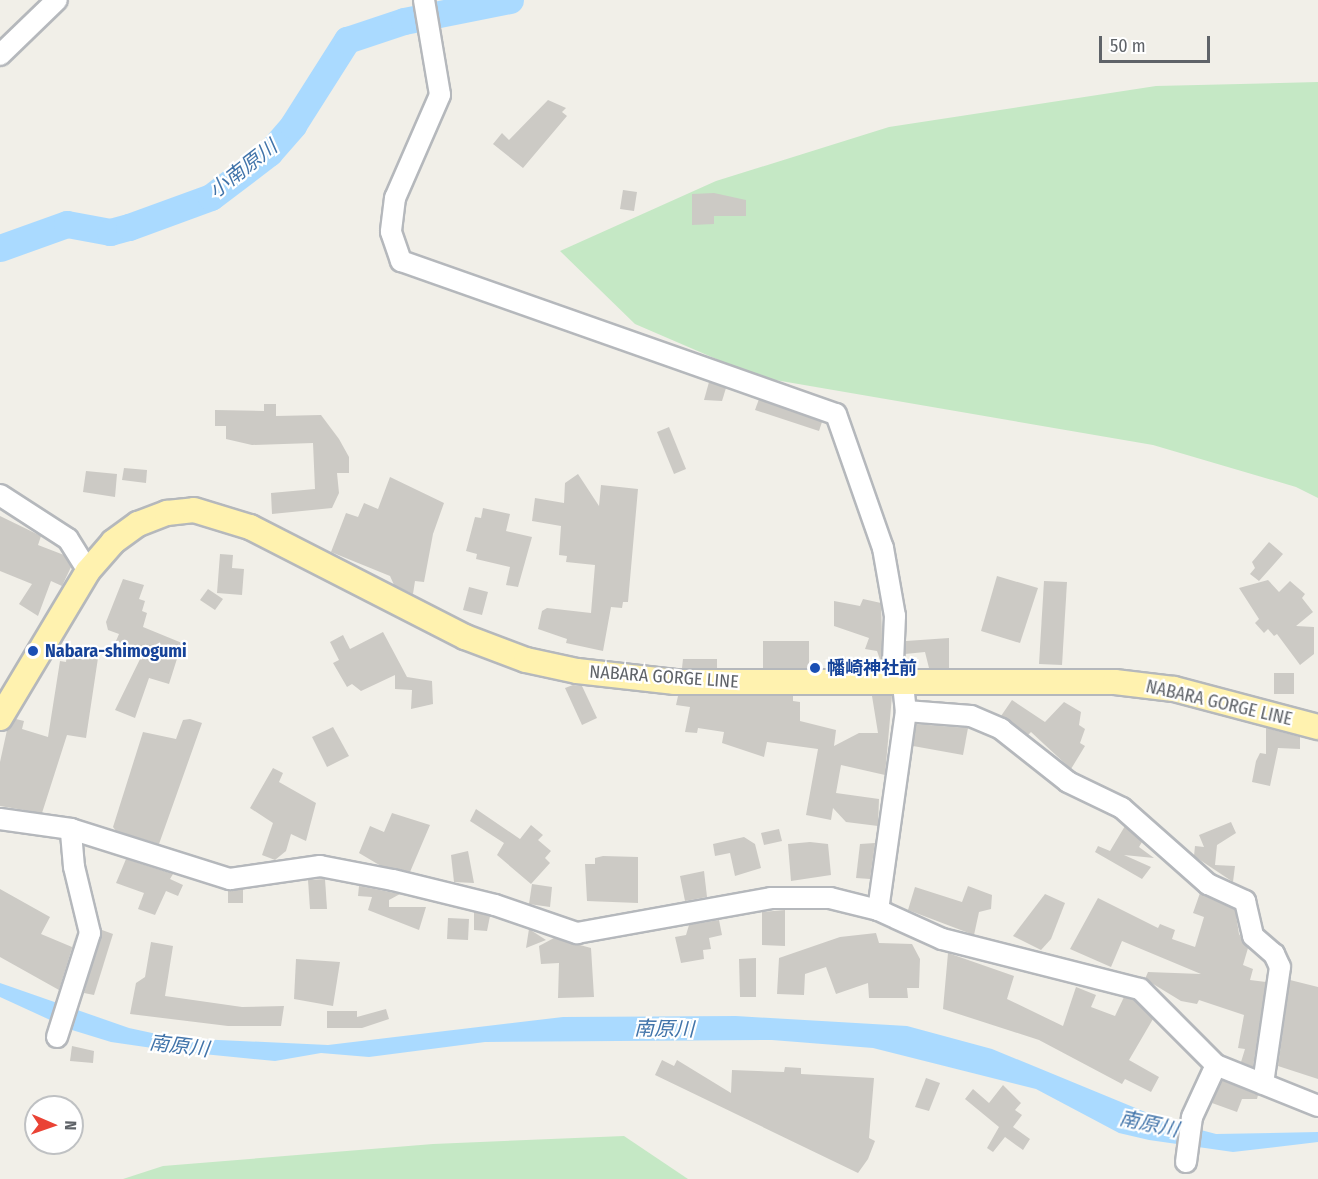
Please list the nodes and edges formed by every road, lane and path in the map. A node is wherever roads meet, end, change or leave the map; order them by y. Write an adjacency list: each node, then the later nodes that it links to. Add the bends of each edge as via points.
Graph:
1 (57, 0): 3 (street)
2 (425, 3): 6 (street, via 440,95 395,198 392,232 399,258 419,271 554,313 836,414 883,548 895,616 893,661)
3 (0, 55)
4 (0, 495): 5 (street, via 68,539)
5 (88, 571): 6 (main road, NABARA GORGE LINE, via 113,542 138,524 167,513 194,510 250,527 465,637 526,660 577,671 675,682); 8 (main road, NABARA GORGE LINE)
6 (903, 684): 7 (street); 9 (main road, NABARA GORGE LINE, via 1115,682 1174,689)
7 (906, 711): 12 (street); 15 (street, via 970,716 1000,729 1068,782 1122,808 1208,884 1245,901 1253,936 1274,954 1280,967)
8 (0, 718)
9 (1318, 727)
10 (0, 819): 11 (street)
11 (71, 829): 12 (street, via 230,879 320,866 495,905 577,933 771,898 830,898); 13 (street, via 74,867 90,933)
12 (878, 910): 14 (street, via 942,939 1140,989)
13 (57, 1037)
14 (1216, 1065): 15 (street); 17 (street, via 1192,1117)
15 (1263, 1084): 16 (street)
16 (1318, 1106)
17 (1186, 1162)

